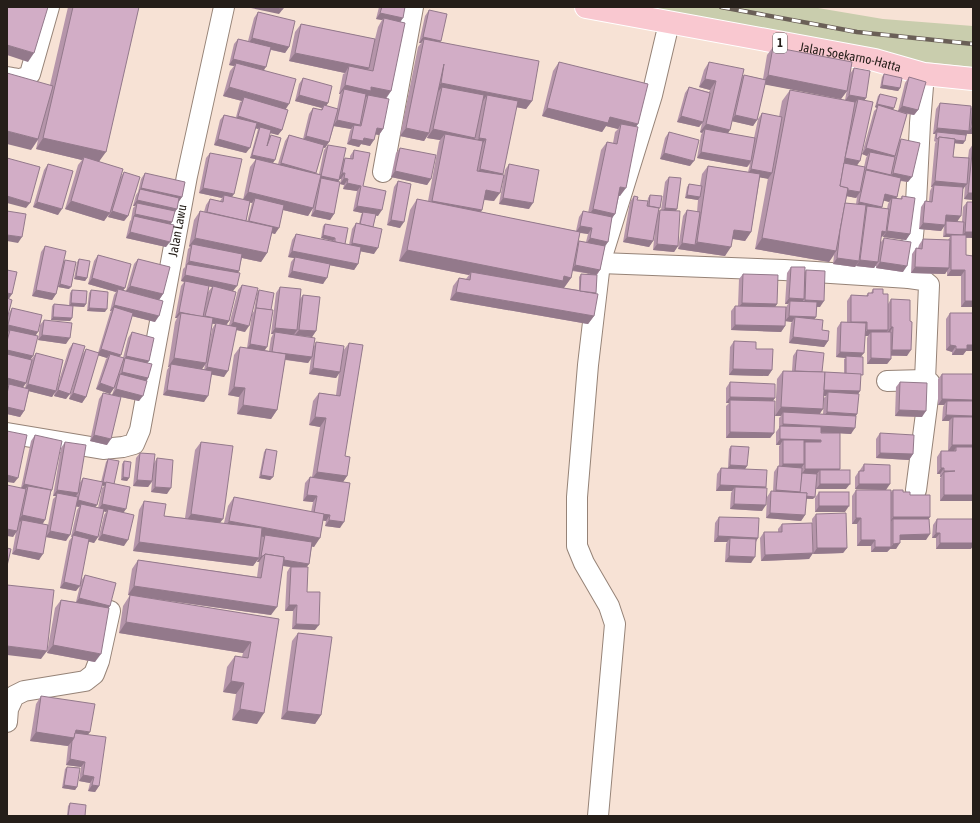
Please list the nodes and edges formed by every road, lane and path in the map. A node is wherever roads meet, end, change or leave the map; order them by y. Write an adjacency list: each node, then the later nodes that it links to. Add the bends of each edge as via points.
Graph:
1 (49, 7): 7 (street, via 30,74 25,78)
2 (224, 7): 14 (street, Jalan Lawu, via 187,176 140,430 134,444 103,449)
3 (413, 7): 9 (street)
4 (586, 7): 5 (highway, Jalan Soekarno-Hatta / 1)
5 (668, 23): 6 (highway, Jalan Soekarno-Hatta / 1, via 875,60); 10 (street, via 652,95)
6 (924, 74): 8 (highway, Jalan Soekarno-Hatta / 1); 11 (street)
7 (7, 77)
8 (973, 79)
9 (383, 172)
10 (600, 263): 11 (street); 18 (street, via 577,497 577,546 609,606 615,624)
11 (909, 278): 12 (street, via 923,280 929,285)
12 (924, 380): 13 (street); 15 (street, via 930,383)
13 (887, 381)
14 (7, 433)
15 (916, 490)
16 (110, 611): 17 (street, via 94,674 85,681 24,691 14,696 8,709)
17 (7, 722)
18 (598, 816)

